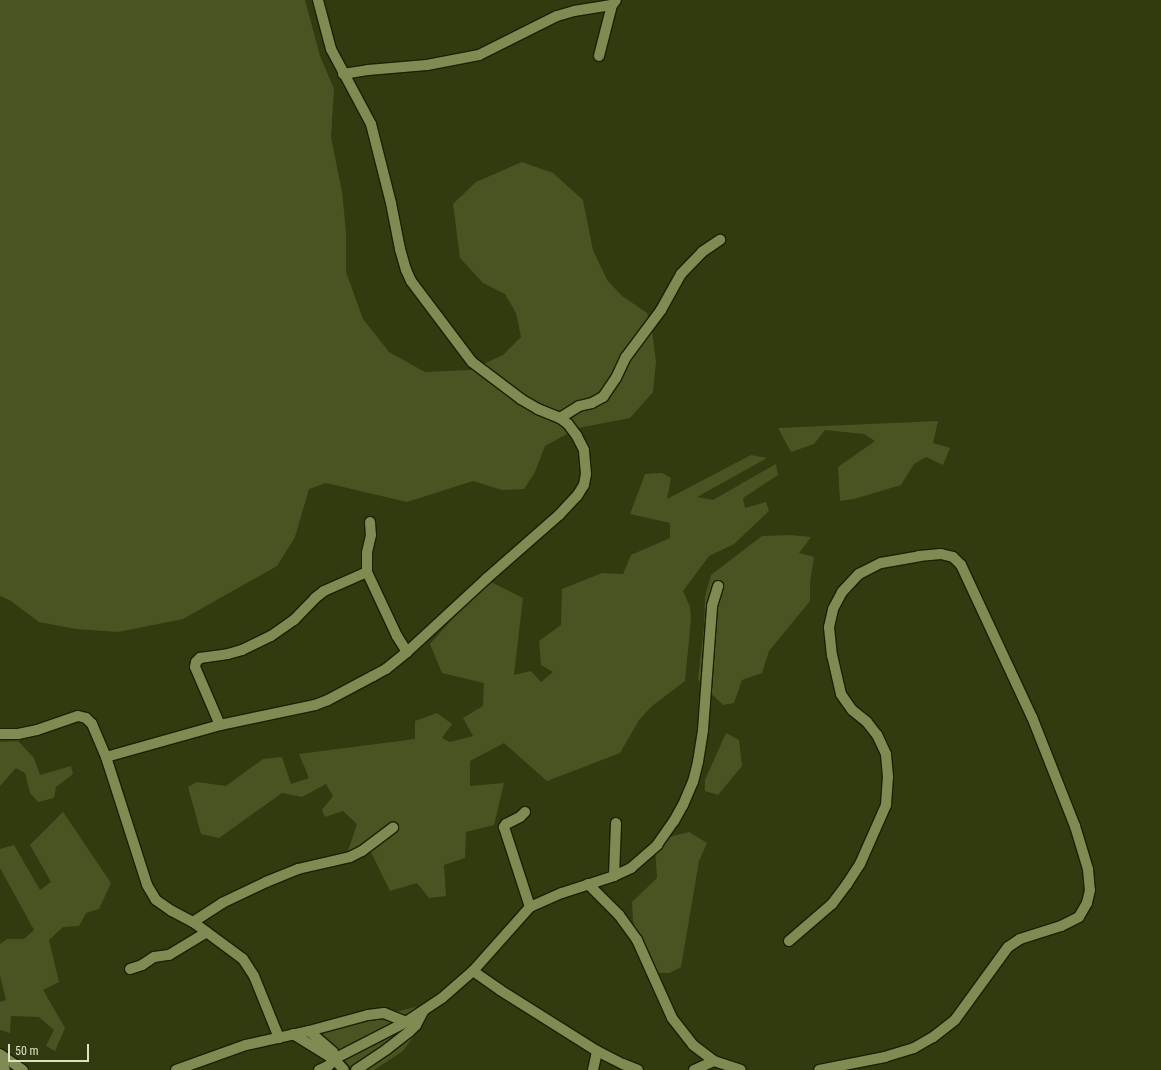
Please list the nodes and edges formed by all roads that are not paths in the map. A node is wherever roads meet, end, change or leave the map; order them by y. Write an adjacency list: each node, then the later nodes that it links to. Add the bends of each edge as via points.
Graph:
1 (318, 0): 4 (street, via 331,49)
2 (614, 3): 3 (street); 4 (street, via 557,16 480,55 427,66)
3 (599, 56)
4 (343, 74): 6 (street, via 371,124 400,249 411,280 472,362 521,399)
5 (720, 240): 6 (street, via 691,261 681,274 661,310 626,357 603,397 579,406)
6 (560, 418): 10 (street, via 577,436 584,450 586,474 584,485 577,496)
7 (370, 522): 8 (street)
8 (367, 572): 10 (street); 11 (street, via 324,591 294,620 271,636 242,650 200,658 196,662 195,667)
9 (718, 586): 17 (street, via 712,606 703,730 693,782 674,821 657,845 631,868)
10 (407, 652): 11 (street, via 386,669 328,700 303,708)
11 (220, 725): 13 (street)
12 (0, 734): 13 (street, via 36,730 78,716 86,718 92,724)
13 (106, 757): 20 (street, via 147,885 156,900)
14 (524, 812): 19 (street, via 504,827)
15 (616, 823): 17 (street)
16 (393, 828): 20 (street, via 350,857 298,869 266,882)
17 (614, 876): 18 (street)
18 (588, 884): 19 (street); 33 (street, via 619,915 637,940 672,1018 693,1045)
19 (530, 907): 24 (street)
20 (193, 922): 21 (street)
21 (207, 932): 23 (street, via 169,955 154,957); 29 (street, via 243,959 249,967)
22 (789, 940): 45 (street, via 832,904 847,884 860,864 886,805 886,754 877,735 867,722 852,710 841,694 832,656 829,626 833,609 842,592 859,574 881,563 941,554 953,557 961,565 1032,717 1072,819 1088,869 1090,890 1087,903 1079,917 1061,926 1020,939 1008,947 955,1020 933,1037 914,1048 885,1057)
23 (130, 969)
24 (474, 971): 25 (street); 30 (street)
25 (424, 1010): 26 (street); 40 (street, via 409,1032)
26 (406, 1022): 27 (street, via 389,1014 377,1013); 32 (street)
27 (309, 1031): 28 (street); 32 (street)
28 (293, 1034): 29 (street); 32 (street)
29 (280, 1038): 37 (street, via 246,1045)
30 (597, 1051): 41 (street); 42 (street)
31 (0, 1054): 36 (street)
32 (337, 1059): 38 (street); 39 (street)
33 (714, 1061): 43 (street); 44 (street)
34 (0, 1062): 35 (street)
35 (6, 1070)
36 (23, 1070)
37 (176, 1070)
38 (319, 1070)
39 (344, 1070)
40 (356, 1070)
41 (593, 1070)
42 (638, 1070)
43 (694, 1070)
44 (740, 1070)
45 (819, 1070)

